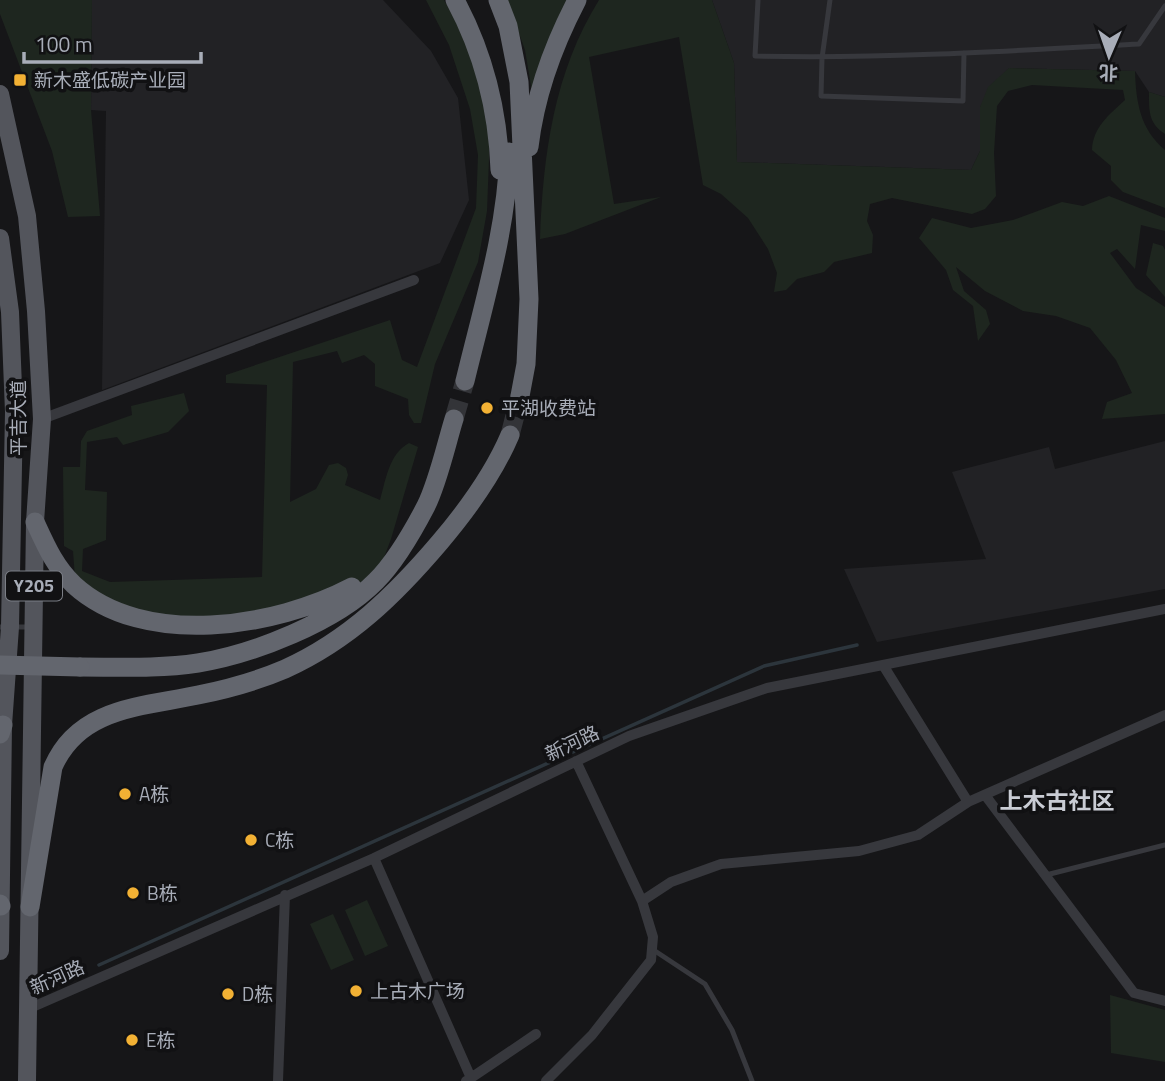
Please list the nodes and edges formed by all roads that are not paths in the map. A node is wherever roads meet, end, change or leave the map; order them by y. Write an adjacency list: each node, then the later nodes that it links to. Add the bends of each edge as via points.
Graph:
1 (455, 0): 12 (highway, via 487,79 500,155)
2 (487, 0): 12 (highway, via 509,83 508,183)
3 (498, 0): 13 (highway, via 519,82)
4 (577, 0): 13 (highway, via 552,51 534,113 527,168)
5 (758, 0): 9 (lane, via 755,57)
6 (830, 0): 9 (lane)
7 (1165, 6): 8 (lane, via 1139,44)
8 (964, 53): 9 (lane); 9 (lane, via 963,101 821,96)
9 (822, 58)
10 (0, 94): 18 (main road, 平吉大道 / Y205, via 27,216)
11 (0, 238): 15 (main road, 平吉大道 / Y205)
12 (492, 267): 16 (highway)
13 (527, 267): 17 (highway, via 529,332)
14 (414, 280): 18 (street)
15 (5, 312): 25 (main road, 平吉大道 / Y205, via 14,412)
16 (465, 381)
17 (520, 396)
18 (42, 419): 23 (main road, 平吉大道 / Y205)
19 (454, 419): 21 (highway)
20 (510, 435): 22 (highway, via 499,461)
21 (427, 504): 23 (highway, via 394,551 358,583 302,609 205,625 152,620 99,603 54,563); 29 (highway, via 388,568 357,597 321,620 229,657)
22 (463, 515): 29 (highway, via 364,607 327,631 272,656 199,676 164,679); 42 (highway, via 385,603 334,643 241,686 119,710 69,740 53,767)
23 (35, 522): 26 (main road, 平吉大道 / Y205)
24 (1165, 609): 28 (street, 新河路)
25 (5, 627): 26 (lane); 32 (main road, 平吉大道 / Y205)
26 (34, 627): 42 (main road, 平吉大道 / Y205)
27 (0, 665): 29 (highway, bridge)
28 (883, 665): 33 (street, 新河路, via 767,688 629,736); 35 (street)
29 (80, 673): 30 (highway)
30 (0, 678)
31 (1165, 715): 34 (street)
32 (2, 729): 41 (main road, 平吉大道 / Y205)
33 (576, 761): 37 (street, 新河路); 40 (street)
34 (985, 795): 35 (street); 38 (street)
35 (968, 802): 40 (street, via 918,835 859,850 721,864 671,883)
36 (1165, 845): 38 (lane)
37 (374, 858): 39 (street, 新河路); 48 (street)
38 (1045, 875): 45 (street, via 1133,993)
39 (285, 895): 46 (street, 新河路); 50 (street)
40 (642, 901): 43 (street)
41 (0, 905): 44 (main road, 平吉大道 / Y205)
42 (30, 907): 46 (main road, 平吉大道 / Y205)
43 (652, 949): 51 (street, via 651,960 637,981); 52 (lane, via 705,985 732,1030)
44 (0, 951)
45 (1165, 1000)
46 (28, 1009): 49 (main road, 平吉大道 / Y205)
47 (536, 1034): 48 (street)
48 (469, 1080)
49 (27, 1081)
50 (278, 1081)
51 (547, 1081)
52 (752, 1081)

